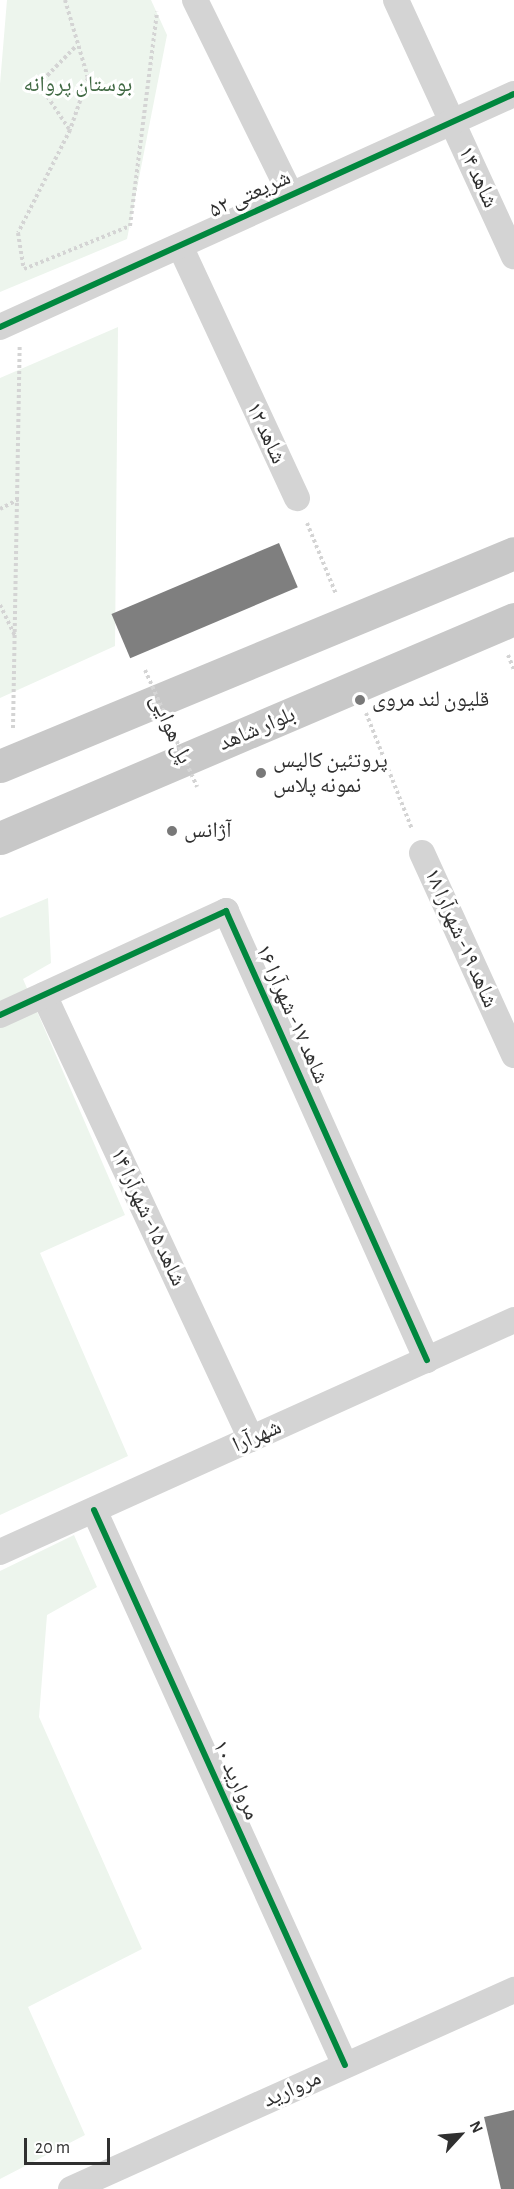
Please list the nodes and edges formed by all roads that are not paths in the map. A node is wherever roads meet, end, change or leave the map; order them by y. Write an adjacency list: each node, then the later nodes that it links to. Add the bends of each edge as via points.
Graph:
1 (195, 0): 5 (street)
2 (396, 0): 4 (street, شاهد ۱۴)
3 (514, 94): 4 (street, شریعتی ۵۲)
4 (452, 122): 5 (street, شریعتی ۵۲); 7 (street, شاهد ۱۴)
5 (291, 195): 6 (street, شریعتی ۵۲)
6 (180, 246): 8 (street, شریعتی ۵۲); 9 (street, شاهد ۱۲)
7 (514, 256)
8 (10, 323)
9 (297, 498)
10 (514, 553): 12 (main road)
11 (514, 619): 13 (main road, بلوار شاهد)
12 (4, 764)
13 (0, 838)
14 (422, 853): 17 (street, شاهد ۱۹- شهرآرا ۱۸)
15 (44, 995): 16 (street, شاهد ۱۷- شهرآرا ۱۶); 19 (street, شاهد ۱۷- شهرآرا ۱۶, via 226,911); 20 (street, شاهد ۱۵- شهرآرا ۱۴)
16 (0, 1015)
17 (514, 1055)
18 (514, 1320): 19 (street, شهرآرا)
19 (427, 1360): 20 (street, شهرآرا)
20 (252, 1439): 21 (street, شهرآرا)
21 (94, 1510): 22 (street, شهرآرا); 24 (street, مروارید ۱۰)
22 (0, 1552)
23 (514, 1990): 24 (street, مروارید)
24 (345, 2065): 25 (street, مروارید)
25 (71, 2189)

